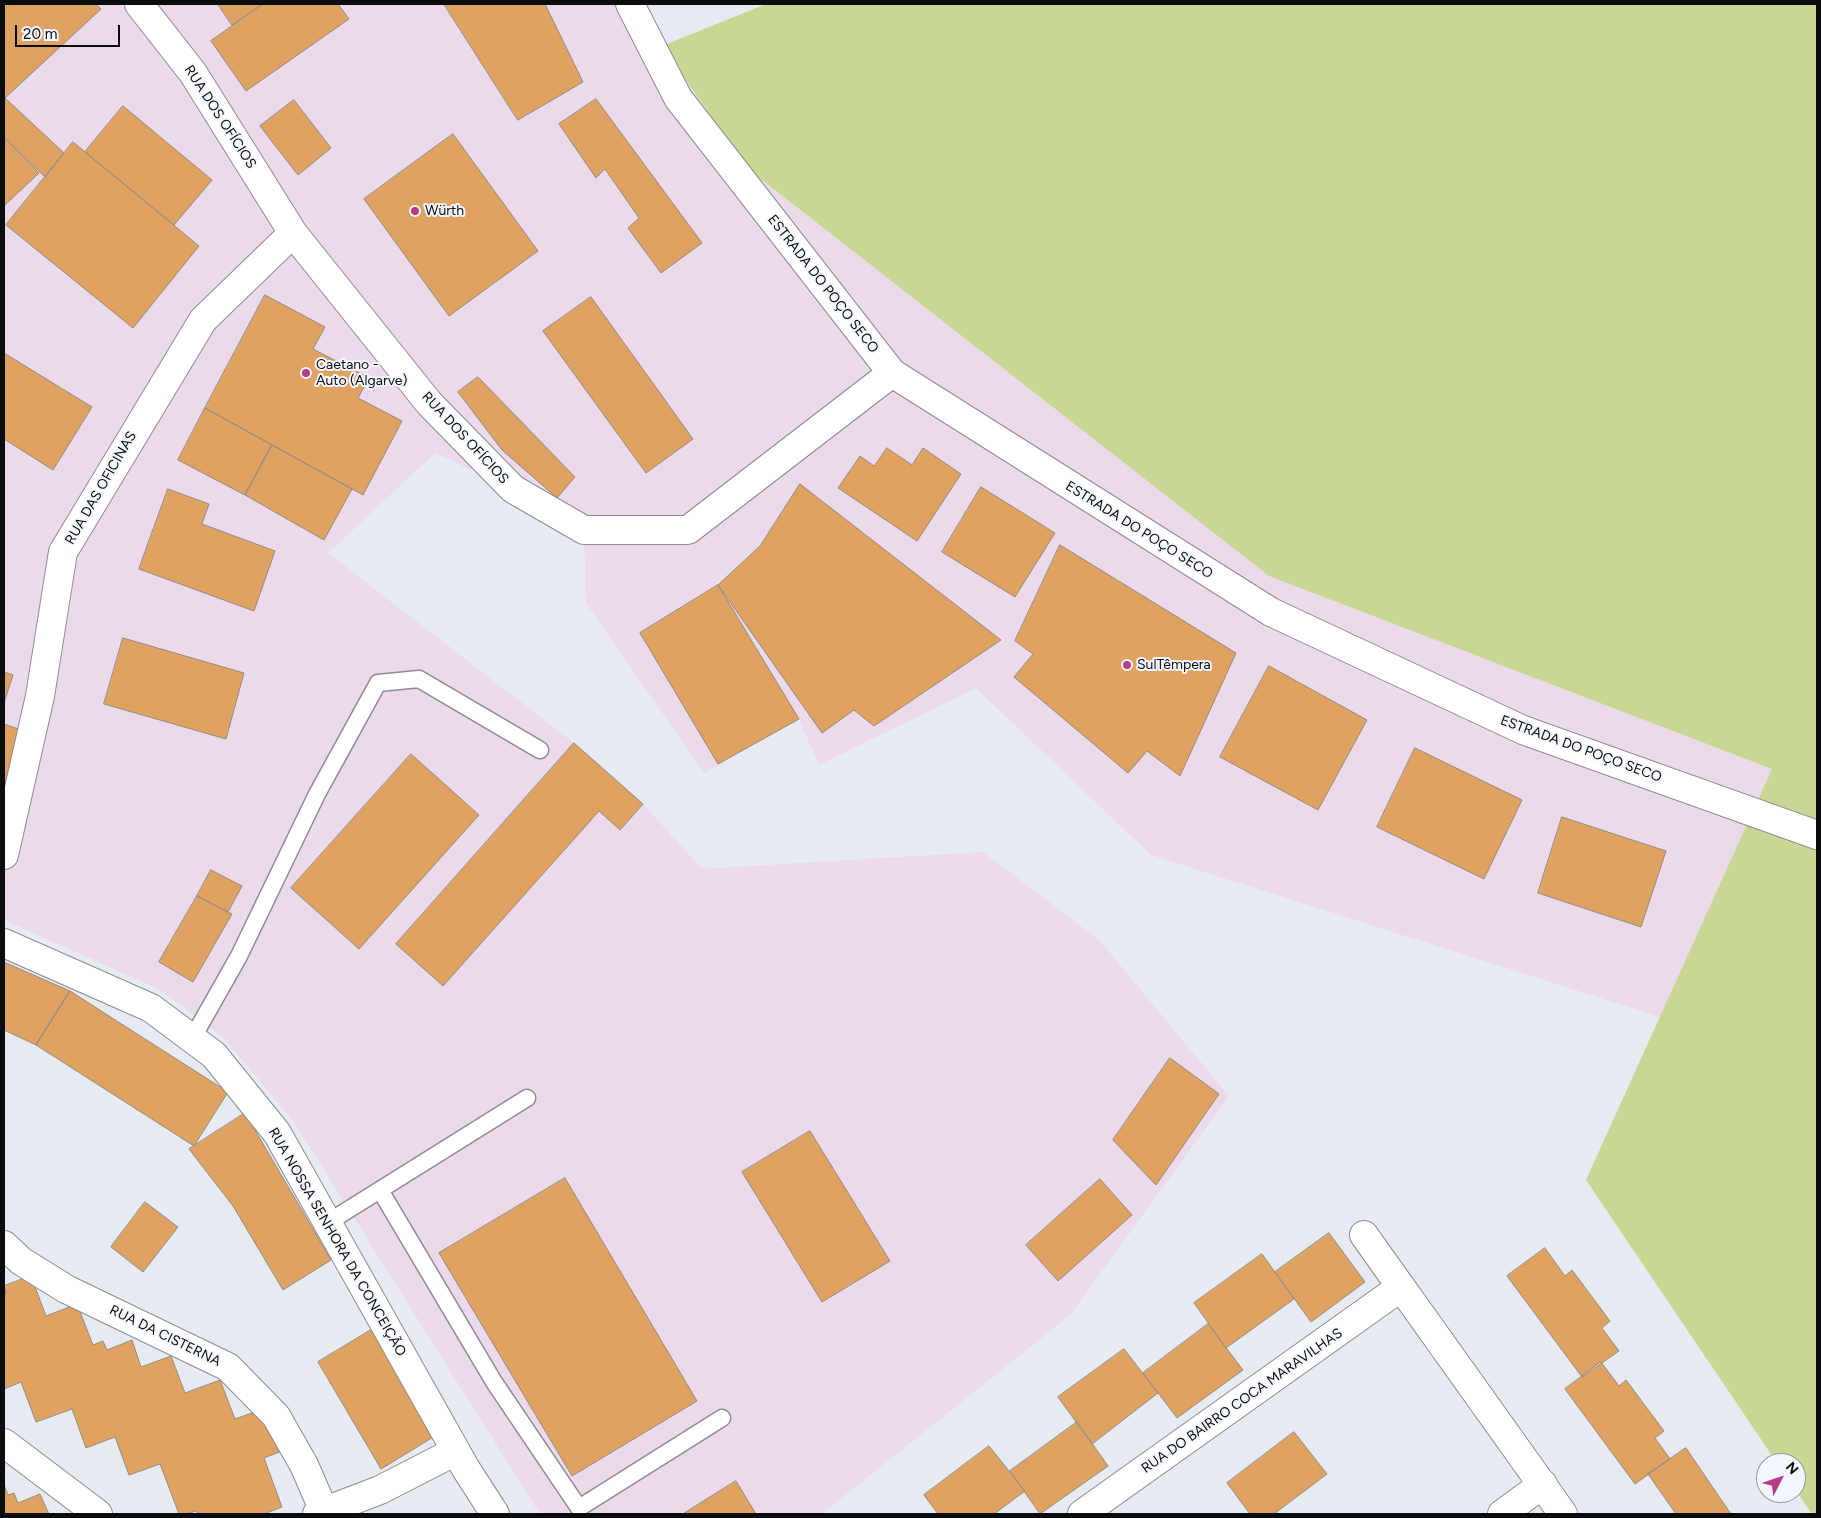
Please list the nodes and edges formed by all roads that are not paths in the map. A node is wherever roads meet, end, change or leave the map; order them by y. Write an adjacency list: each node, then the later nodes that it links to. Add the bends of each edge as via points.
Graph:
1 (139, 4): 3 (street, RUA DOS OFÍCIOS, via 194,73)
2 (630, 4): 4 (street, ESTRADA DO POÇO SECO, via 678,98)
3 (293, 233): 4 (street, RUA DOS OFÍCIOS, via 429,403 513,489 584,530 688,530); 7 (street, RUA DAS OFICINAS, via 202,320 63,552 40,696)
4 (892, 373): 6 (street, ESTRADA DO POÇO SECO, via 1271,612 1523,730)
5 (540, 750): 9 (lane, via 419,679 378,683 317,794 239,956)
6 (1817, 835)
7 (4, 855)
8 (4, 943): 9 (street, RUA NOSSA SENHORA DA CONCEIÇÃO, via 151,1008)
9 (192, 1039): 12 (street, RUA NOSSA SENHORA DA CONCEIÇÃO, via 214,1055 276,1133)
10 (527, 1098): 11 (lane)
11 (380, 1190): 12 (lane); 16 (lane, via 494,1382 578,1508)
12 (327, 1223): 18 (street, RUA NOSSA SENHORA DA CONCEIÇÃO)
13 (1364, 1235): 15 (street)
14 (4, 1245): 20 (street, RUA DA CISTERNA, via 21,1262 66,1289 228,1367 276,1416 304,1465)
15 (1402, 1287): 19 (street); 23 (street, RUA DO BAIRRO COCA MARAVILHAS)
16 (722, 1418)
17 (4, 1443): 21 (street)
18 (456, 1451): 20 (street, via 380,1490); 22 (street, RUA NOSSA SENHORA DA CONCEIÇÃO)
19 (1543, 1484): 24 (street); 25 (street)
20 (320, 1513)
21 (98, 1514)
22 (495, 1514)
23 (1082, 1514)
24 (1502, 1514)
25 (1563, 1514)

